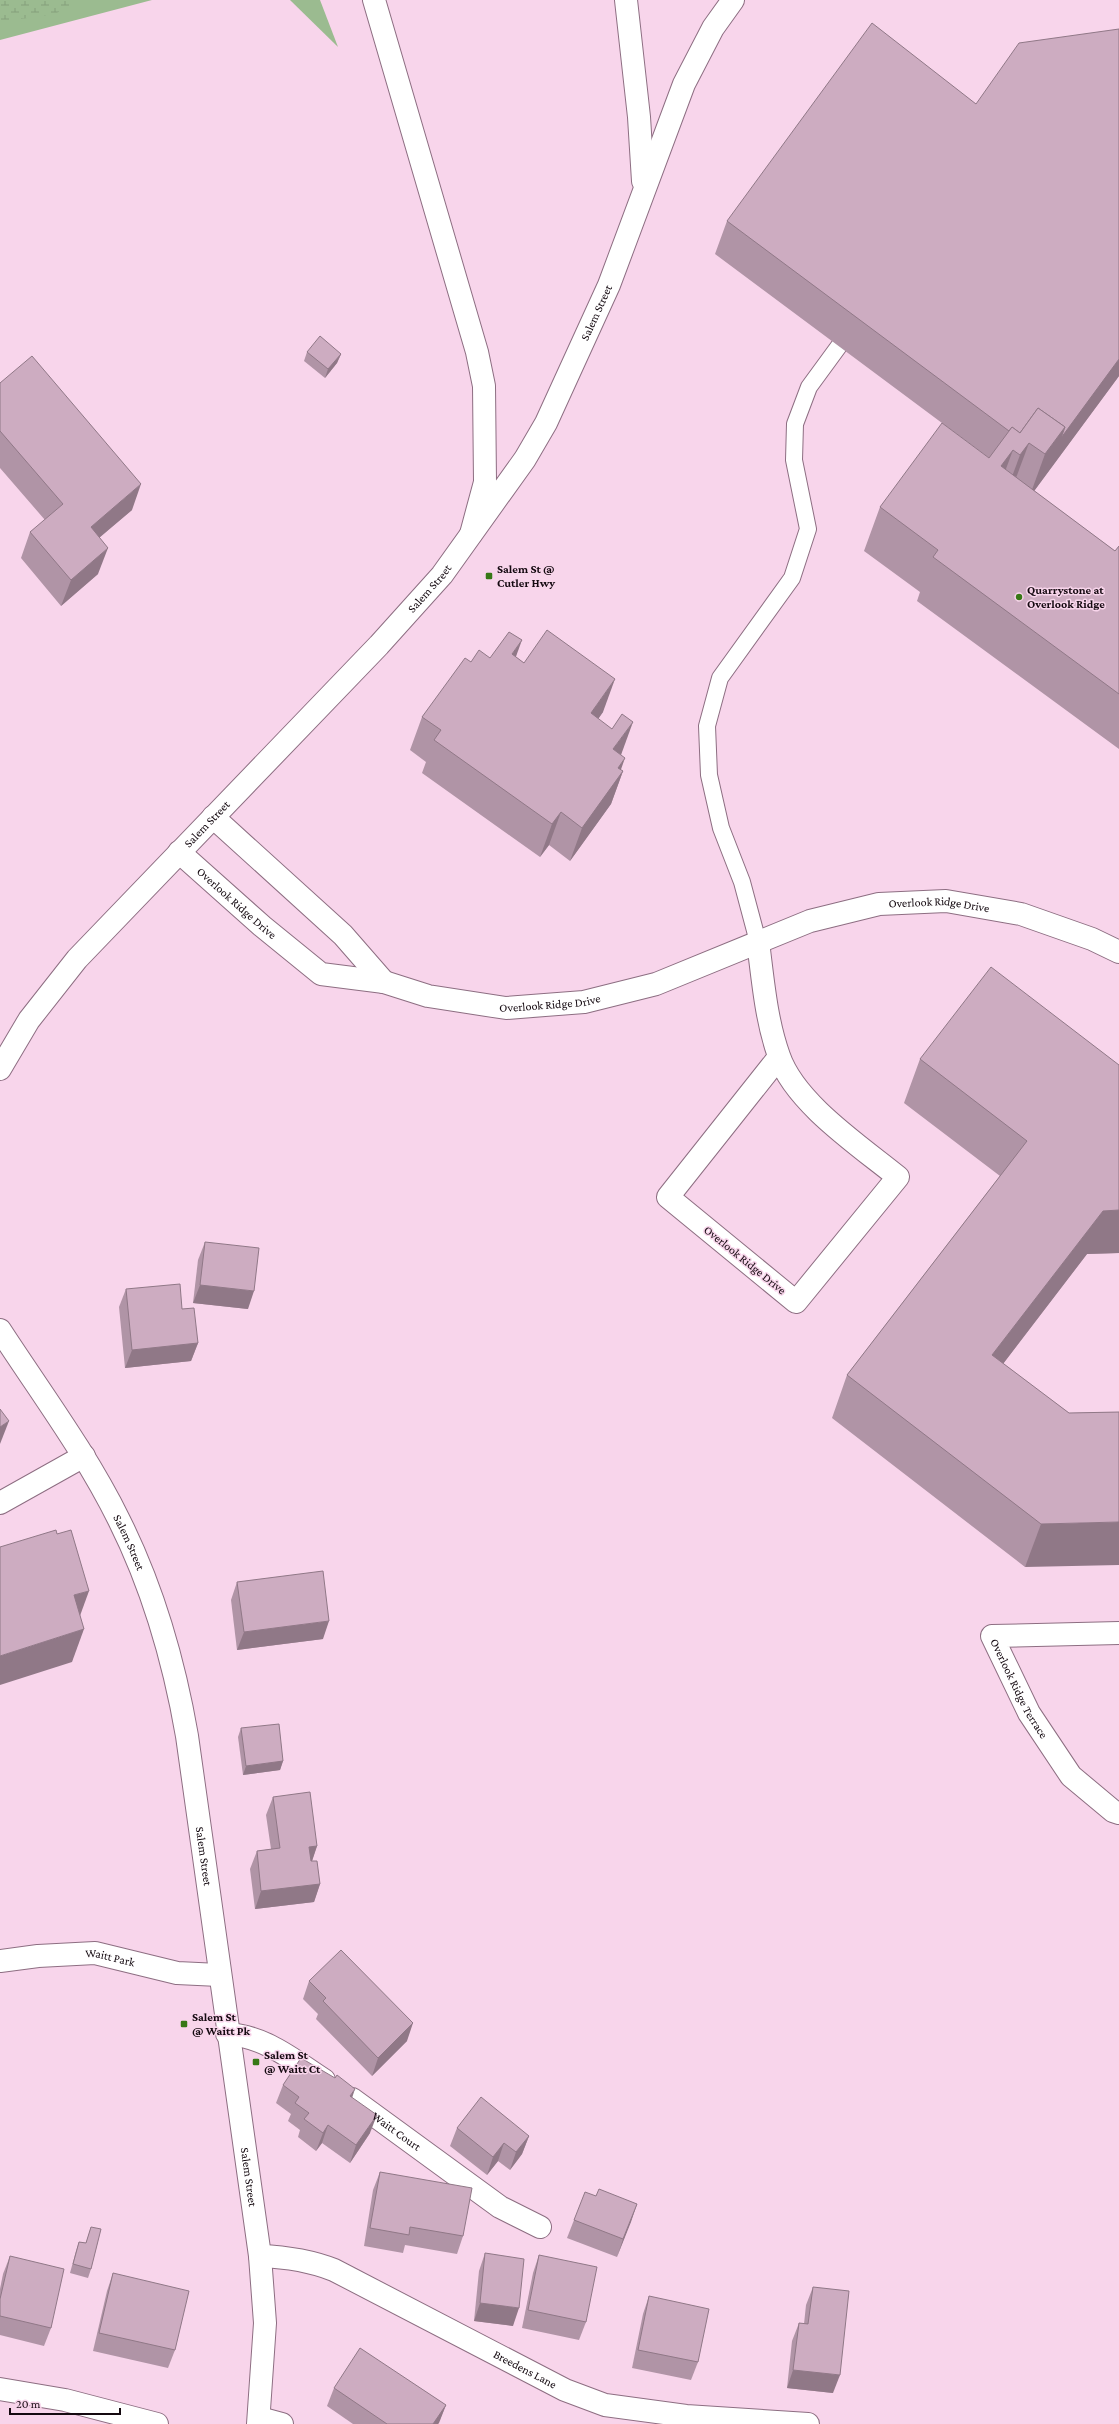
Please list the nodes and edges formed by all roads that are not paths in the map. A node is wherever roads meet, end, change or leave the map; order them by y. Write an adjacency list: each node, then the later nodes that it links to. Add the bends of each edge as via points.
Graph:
1 (374, 0): 6 (main road, via 477,352 484,386 485,482)
2 (626, 0): 4 (main road, Salem Street, via 639,117)
3 (733, 0): 4 (main road, via 713,28 684,84)
4 (643, 191): 6 (main road, Salem Street, via 611,279 546,423 525,459)
5 (839, 346): 9 (lane, via 809,387 795,424 794,460 808,529 792,578 720,678 707,726 709,775 721,828 742,882)
6 (471, 534): 7 (main road, Salem Street, via 442,575 411,610)
7 (213, 817): 8 (main road, Salem Street); 11 (main road, via 343,935)
8 (179, 852): 11 (main road, Overlook Ridge Drive, via 262,926 321,974); 13 (main road, Salem Street, via 52,989 29,1020)
9 (758, 942): 10 (main road, Overlook Ridge Drive, via 810,921 879,904 946,901 1021,914 1092,939); 11 (main road, Overlook Ridge Drive, via 656,984 584,1002 506,1008 428,996); 12 (main road, Overlook Ridge Drive, via 769,1018)
10 (1119, 952)
11 (384, 982)
12 (779, 1058): 12 (main road, Overlook Ridge Drive, via 799,1092 829,1121 898,1177 796,1302 668,1198)
13 (0, 1068)
14 (0, 1330): 15 (main road, Salem Street)
15 (84, 1456): 16 (main road); 20 (main road, Salem Street, via 136,1554 169,1652 187,1736)
16 (0, 1503)
17 (1119, 1634): 18 (main road, Overlook Ridge Terrace, via 992,1636 1030,1713 1071,1776 1113,1811)
18 (1119, 1813)
19 (0, 1961): 20 (main road, Waitt Park, via 95,1953 177,1973)
20 (219, 1975): 21 (main road, Salem Street)
21 (227, 2034): 22 (main road, Waitt Court, via 245,2035 274,2047 364,2106 500,2207); 23 (main road, Salem Street)
22 (540, 2227)
23 (260, 2256): 25 (main road, Salem Street, via 265,2323); 28 (main road, Breedens Lane, via 293,2258 314,2262 334,2270 565,2390 605,2405 686,2416)
24 (0, 2389): 26 (main road, via 65,2400)
25 (259, 2421): 27 (main road)
26 (157, 2424)
27 (282, 2424)
28 (808, 2424)

